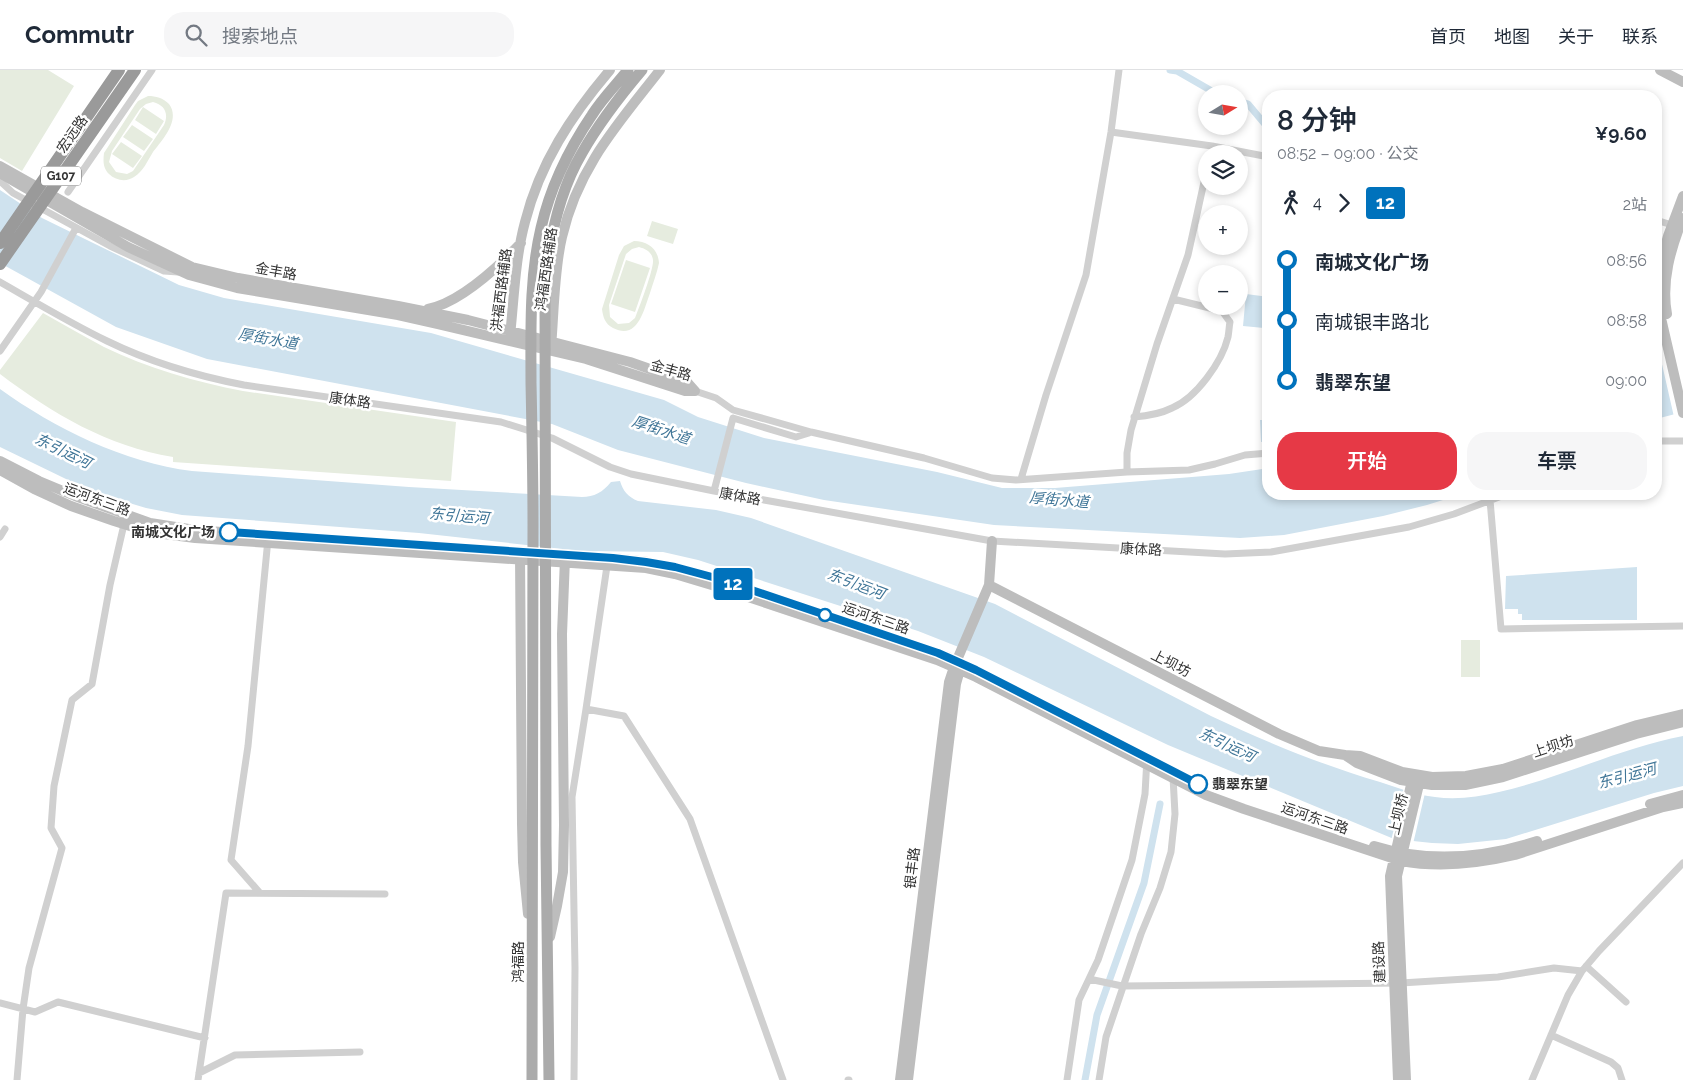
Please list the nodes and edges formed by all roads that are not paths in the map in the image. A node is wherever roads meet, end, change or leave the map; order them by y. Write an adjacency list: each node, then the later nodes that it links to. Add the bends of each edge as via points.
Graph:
1 (119, 70): 11 (highway, 宏远路 / G107)
2 (135, 70): 11 (highway, 宏远路 / G107)
3 (152, 70): 20 (street)
4 (610, 70): 28 (street, 鸿福西路辅路, via 552,151 535,187)
5 (628, 70): 14 (main road, via 592,114)
6 (642, 70): 14 (main road)
7 (660, 70): 39 (street, 鸿福西路辅路, via 603,143 586,169 574,198 558,259)
8 (1119, 70): 12 (street)
9 (1660, 70): 10 (street)
10 (1683, 82)
11 (116, 86): 27 (highway, 宏远路 / G107); 30 (highway, 宏远路 / G107)
12 (1111, 132): 13 (street); 52 (street, via 1086,275)
13 (1198, 148)
14 (576, 152): 78 (main road, via 554,226 545,285); 79 (main road, 鸿福路, via 552,192 542,224 530,319)
15 (1248, 154): 16 (street)
16 (1262, 156)
17 (0, 166): 35 (street, 金丰路, via 82,212 192,266 238,278)
18 (0, 173): 31 (street, 金丰路, via 128,247)
19 (0, 181): 26 (street, via 13,193)
20 (68, 192)
21 (1201, 195): 33 (street, via 1188,255)
22 (1683, 196): 25 (street)
23 (1683, 218): 37 (street, via 1665,279)
24 (1662, 222): 25 (street)
25 (1672, 225): 29 (street)
26 (76, 228): 31 (street, via 164,271); 34 (street)
27 (0, 243)
28 (521, 243): 35 (street, via 507,258 453,299 434,308); 38 (street, 洪福西路辅路)
29 (1662, 258)
30 (0, 264)
31 (181, 272): 38 (street, 金丰路, via 237,288)
32 (0, 282): 34 (street, 康体路)
33 (1173, 299): 44 (street); 44 (street, via 1222,311 1230,322 1228,338 1217,363 1196,392 1173,408 1150,416)
34 (34, 301): 40 (street); 53 (street, 康体路, via 124,349 195,374 244,386 501,422 552,438 620,471)
35 (417, 309): 38 (street, 金丰路)
36 (1662, 323): 37 (street)
37 (1667, 331): 41 (street); 43 (street)
38 (510, 336): 39 (street, 金丰路)
39 (551, 346): 42 (street, 金丰路)
40 (0, 351)
41 (1683, 384)
42 (695, 391): 45 (street, via 716,398 733,410)
43 (1683, 413)
44 (1134, 417): 50 (street)
45 (811, 432): 52 (street, via 924,458 992,478); 53 (street, via 796,437 733,418)
46 (1662, 441): 47 (street)
47 (1683, 441)
48 (1262, 454): 50 (street, via 1189,470)
49 (0, 461): 55 (street, 运河东三路)
50 (1127, 472): 52 (street)
51 (2, 475): 55 (street, 运河东三路, via 71,506)
52 (1021, 479)
53 (714, 491): 59 (street, 康体路)
54 (1490, 500): 59 (street, 康体路, via 1432,521 1386,532 1256,554); 64 (street, via 1501,629)
55 (125, 520): 58 (street, 运河东三路, via 149,532 195,538); 86 (street, via 92,684 72,700 54,786 52,828 62,848 29,968)
56 (5, 529): 57 (street)
57 (0, 536)
58 (268, 540): 60 (street, 运河东三路); 76 (street, via 248,746 231,860)
59 (992, 541): 63 (street)
60 (520, 556): 61 (street, 运河东三路); 79 (street, via 522,833)
61 (565, 559): 62 (street, 运河东三路); 65 (street, 运河东三路, via 646,562 708,576 938,653); 78 (street, via 562,634 563,872)
62 (607, 566): 65 (street, 运河东三路, via 646,568 707,583); 66 (street)
63 (989, 585): 65 (street); 71 (street, 上坝坊, via 1279,734 1320,750 1345,755 1401,780)
64 (1683, 626)
65 (957, 666): 69 (street, 运河东三路); 96 (street, 银丰路, via 949,682); 97 (street, 银丰路)
66 (586, 709): 94 (street, via 572,797); 95 (street, via 624,716 690,819)
67 (1683, 714): 71 (street, 上坝坊, via 1485,773)
68 (1683, 722): 71 (street, 上坝坊, via 1484,781 1446,786)
69 (1147, 761): 70 (street, 运河东三路); 74 (street, 运河东三路, via 1245,804); 81 (street, via 1145,794 1132,860)
70 (1172, 777): 74 (street, 运河东三路, via 1206,795 1244,809); 83 (street, via 1175,814 1171,852)
71 (1415, 782): 74 (street, 上坝桥)
72 (1683, 795): 74 (street, 运河东三路, via 1499,851 1445,857)
73 (1683, 803): 74 (street, 运河东三路, via 1497,859 1421,864)
74 (1399, 852): 82 (street, 建设路, via 1389,887)
75 (1683, 863): 80 (street)
76 (260, 893): 77 (street); 88 (street, via 226,893)
77 (385, 894)
78 (548, 945): 93 (main road)
79 (533, 947): 92 (main road, 鸿福路)
80 (1584, 968): 82 (street); 84 (street); 87 (street)
81 (1093, 979): 83 (street); 98 (street, via 1080,1000)
82 (1398, 983): 83 (street); 100 (street, 建设路); 101 (street, 建设路)
83 (1122, 986): 99 (street, via 1106,1037)
84 (1626, 1002)
85 (0, 1003): 86 (street)
86 (23, 1009): 88 (street, via 35,1012 58,1002); 91 (street)
87 (1551, 1035): 102 (street); 103 (street, via 1611,1062 1618,1068)
88 (205, 1038): 90 (street)
89 (360, 1052): 90 (street, via 235,1055)
90 (199, 1077)
91 (17, 1080)
92 (532, 1080)
93 (549, 1080)
94 (574, 1080)
95 (783, 1080)
96 (900, 1080)
97 (908, 1080)
98 (1067, 1080)
99 (1099, 1080)
100 (1398, 1080)
101 (1406, 1080)
102 (1532, 1080)
103 (1622, 1080)

